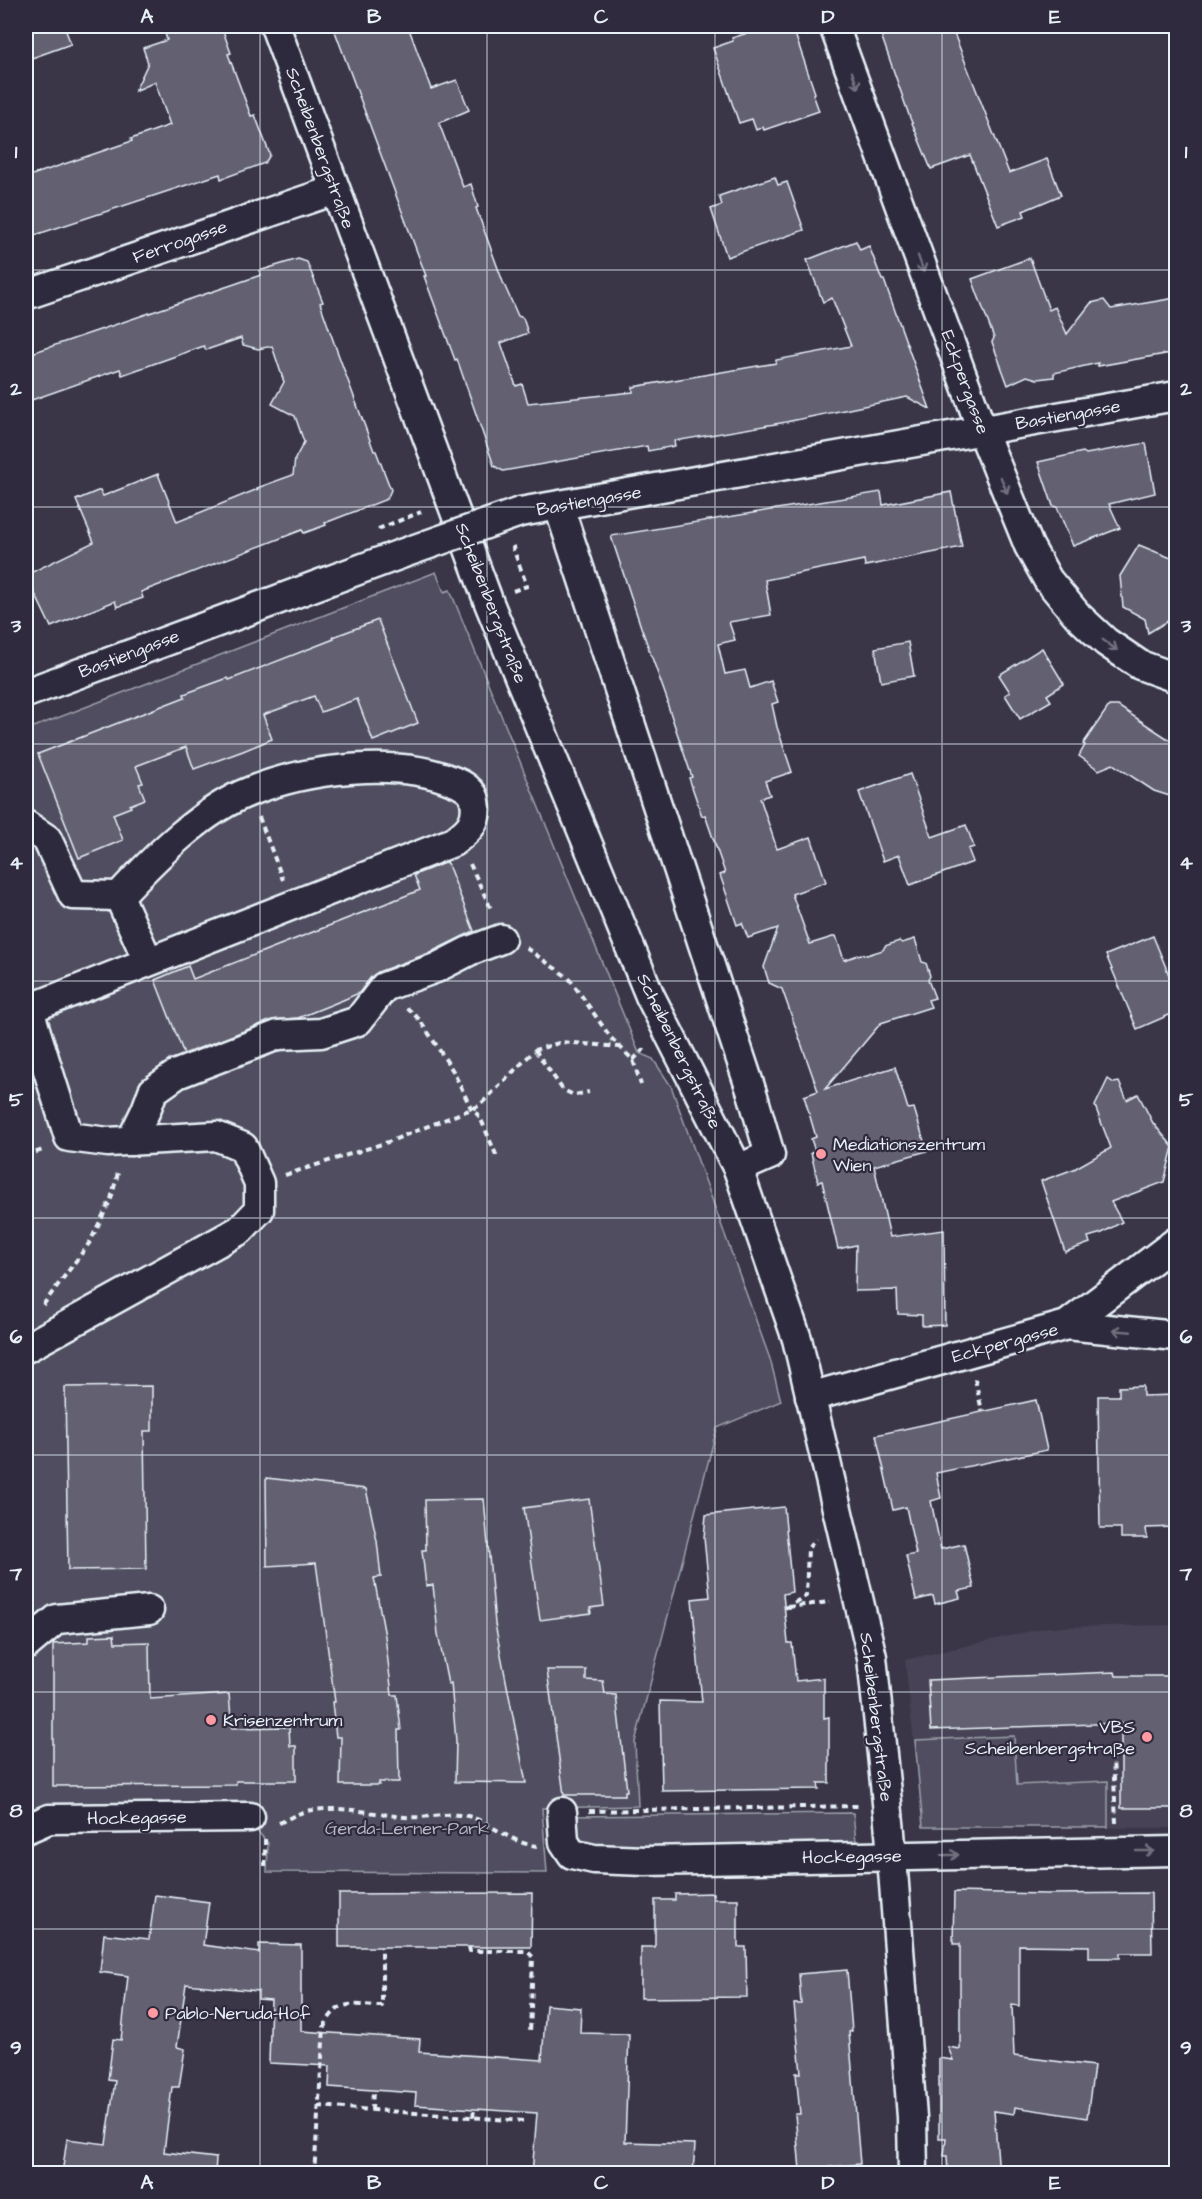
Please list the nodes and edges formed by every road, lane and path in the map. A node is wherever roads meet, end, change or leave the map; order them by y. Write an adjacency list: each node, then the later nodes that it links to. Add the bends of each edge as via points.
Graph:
1 (275, 26): 3 (street, Scheibenbergstraße)
2 (834, 26): 6 (street, Eckpergasse, one-way to 6)
3 (335, 190): 4 (street, Ferrogasse); 30 (street, Scheibenbergstraße, via 489,603 637,963)
4 (26, 295)
5 (1176, 396): 6 (street, Bastiengasse)
6 (982, 430): 7 (street, Bastiengasse); 10 (street, Eckpergasse, one-way to 10, via 1029,546 1048,580 1106,642 1140,665)
7 (559, 507): 11 (street, Bastiengasse, bridge, via 520,512); 30 (street, via 770,1155)
8 (523, 545): 9 (path, via 513,548 527,586)
9 (512, 592)
10 (1176, 678)
11 (26, 693)
12 (249, 791): 14 (street, via 338,770 402,768 437,774 464,785 475,798 476,811 470,829); 15 (street, via 180,836); 16 (path)
13 (26, 825): 15 (street, via 47,839 73,896)
14 (453, 842): 16 (street); 17 (path, via 473,869)
15 (119, 896): 18 (street)
16 (293, 904): 18 (street)
17 (501, 939): 19 (street); 22 (path, via 531,950 569,978)
18 (148, 961): 20 (street)
19 (384, 987): 27 (path, via 420,1020); 28 (street, via 358,1020 321,1034 278,1035 177,1074 153,1091)
20 (27, 1010): 28 (street, via 69,1137)
21 (648, 1045): 24 (path)
22 (620, 1047): 23 (path, via 562,1042); 24 (path)
23 (535, 1050): 26 (path, via 563,1090 574,1095); 27 (path, via 479,1106)
24 (633, 1060): 25 (path)
25 (641, 1085)
26 (589, 1092)
27 (471, 1108): 29 (path, via 480,1117); 31 (path, via 388,1142)
28 (130, 1141): 31 (street, via 216,1136 243,1147); 33 (path, via 111,1199 90,1242)
29 (497, 1157)
30 (738, 1169): 38 (street, Scheibenbergstraße, via 797,1339)
31 (259, 1183): 36 (street, via 259,1210 240,1230)
32 (1176, 1242): 34 (street, Eckpergasse)
33 (41, 1307)
34 (1067, 1326): 35 (street, one-way to 34); 38 (street, Eckpergasse)
35 (1176, 1336)
36 (26, 1348)
37 (974, 1379): 39 (path)
38 (810, 1396): 52 (street, Scheibenbergstraße, via 872,1657)
39 (982, 1411)
40 (816, 1539): 41 (path, via 808,1548 807,1596 785,1608)
41 (830, 1602)
42 (149, 1610): 43 (street, via 57,1619)
43 (26, 1645)
44 (1122, 1756): 47 (path, via 1113,1756)
45 (858, 1806): 46 (path)
46 (562, 1812): 50 (street)
47 (1116, 1818)
48 (257, 1821): 49 (street, Hockegasse, via 49,1819); 50 (path, via 276,1825 314,1810 373,1811 405,1817 464,1815 518,1842 545,1846); 53 (path)
49 (26, 1829)
50 (564, 1842): 52 (street, Hockegasse, via 572,1854 594,1859)
51 (1176, 1851): 52 (street, Hockegasse, one-way to 51)
52 (892, 1857): 64 (street, Scheibenbergstraße)
53 (265, 1869)
54 (382, 1947): 58 (path, via 382,2007 342,2005 331,2013 324,2027)
55 (470, 1947): 56 (path, via 470,1952 527,1951 533,1957)
56 (530, 2033)
57 (373, 2090): 60 (path)
58 (318, 2106): 60 (path); 63 (path)
59 (474, 2109): 61 (path)
60 (372, 2110): 61 (path)
61 (473, 2117): 62 (path)
62 (524, 2121)
63 (314, 2174)
64 (913, 2174)

